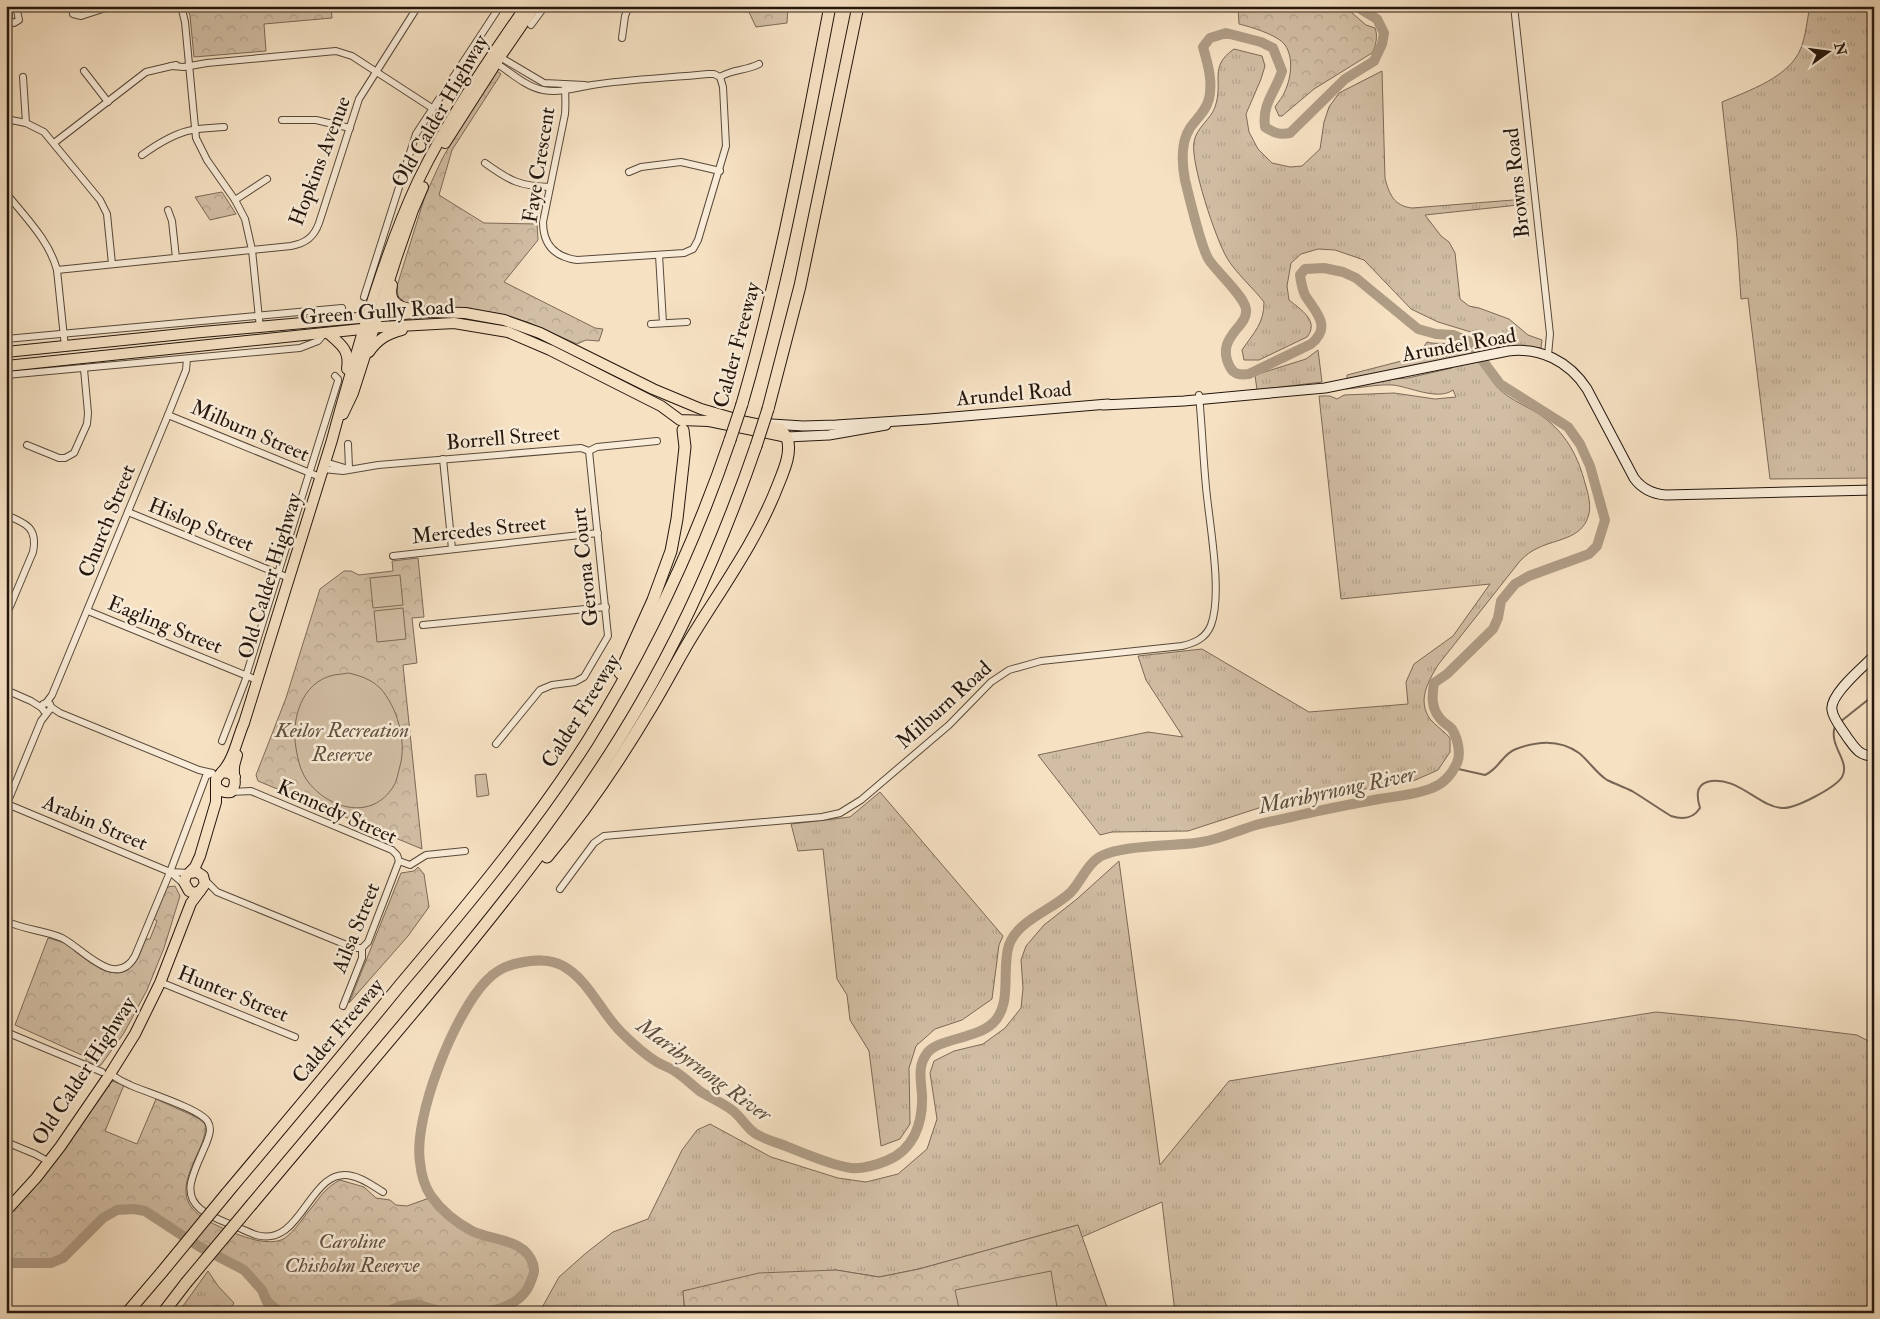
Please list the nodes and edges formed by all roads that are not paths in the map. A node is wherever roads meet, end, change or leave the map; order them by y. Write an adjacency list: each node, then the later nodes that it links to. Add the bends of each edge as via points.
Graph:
1 (8, 6): 2 (street, via 9,20 14,23 20,17)
2 (16, 6)
3 (73, 6): 16 (street, via 72,12 77,16)
4 (88, 6): 16 (street)
5 (112, 6): 16 (street)
6 (181, 6): 20 (street)
7 (418, 6): 23 (street, Hopkins Avenue)
8 (526, 6): 19 (main road, Old Calder Highway)
9 (535, 6): 19 (main road, Old Calder Highway)
10 (545, 6): 17 (street)
11 (629, 6): 18 (street)
12 (830, 6): 115 (highway, Calder Freeway, bridge, via 771,295 742,404 699,525 656,619)
13 (858, 6): 134 (highway, bridge, via 809,244 768,409 712,562 682,627 624,731 572,811)
14 (1514, 6): 69 (street, Browns Road, via 1550,334)
15 (496, 8): 28 (street)
16 (100, 9)
17 (532, 25)
18 (622, 38)
19 (496, 58): 26 (street, via 540,82); 45 (main road, Old Calder Highway, via 436,160); 56 (main road, Old Calder Highway, via 452,117 419,180 390,247)
20 (189, 64): 23 (street, via 336,51 352,56); 27 (street, via 146,72); 34 (street)
21 (759, 64): 24 (street)
22 (84, 71): 27 (street)
23 (377, 72): 28 (street); 33 (street, Hopkins Avenue, via 360,100)
24 (717, 76): 26 (street); 38 (street, Faye Crescent, via 722,80 727,134)
25 (23, 77): 31 (street)
26 (565, 87): 41 (street, Faye Crescent, via 565,114)
27 (108, 102): 35 (street)
28 (432, 108): 51 (street, via 416,134)
29 (6, 119): 31 (street)
30 (282, 120): 33 (street, via 316,120)
31 (26, 123): 35 (street, via 44,132)
32 (224, 127): 34 (street)
33 (350, 128): 46 (street, Hopkins Avenue, via 313,235 297,245)
34 (195, 130): 36 (street, via 167,139); 43 (street, via 202,151)
35 (54, 143): 49 (street, via 106,209)
36 (142, 155)
37 (485, 163): 41 (street, via 517,183)
38 (720, 171): 39 (street, via 681,162 641,167); 47 (street, Faye Crescent, via 696,245 684,253)
39 (629, 172)
40 (267, 179): 43 (street)
41 (550, 187): 47 (street, Faye Crescent, via 543,230 549,246 557,254 577,260)
42 (6, 192): 50 (street, via 47,244)
43 (235, 200): 46 (street, via 245,219)
44 (168, 210): 48 (street)
45 (413, 210): 53 (main road, via 391,296 402,307); 55 (main road, Old Calder Highway)
46 (252, 250): 48 (street, Hopkins Avenue); 54 (street)
47 (659, 255): 59 (street)
48 (176, 258): 49 (street, Hopkins Avenue)
49 (112, 264): 50 (street, Hopkins Avenue)
50 (58, 270): 64 (street)
51 (364, 297)
52 (342, 308): 54 (street)
53 (438, 312): 55 (main road, Green Gully Road); 80 (main road, Green Gully Road, via 486,316 520,325)
54 (259, 316): 61 (street); 64 (street)
55 (379, 316): 56 (main road, Green Gully Road); 62 (main road, Old Calder Highway)
56 (367, 317): 61 (main road, Green Gully Road); 63 (main road, Old Calder Highway)
57 (686, 322): 59 (street)
58 (434, 323): 62 (main road, Green Gully Road); 70 (main road, via 386,335 374,344); 85 (main road, Green Gully Road, via 508,332 661,406)
59 (663, 323): 60 (street)
60 (651, 324)
61 (260, 328): 67 (main road, Green Gully Road)
62 (375, 328): 63 (main road, Green Gully Road); 70 (main road, Old Calder Highway)
63 (363, 330): 65 (main road, Green Gully Road); 78 (main road, Old Calder Highway)
64 (64, 334): 66 (street); 67 (street)
65 (327, 334): 71 (main road, Green Gully Road); 72 (street, via 308,346); 78 (main road, via 348,354)
66 (6, 339)
67 (65, 347): 68 (main road, Green Gully Road); 71 (main road)
68 (6, 352)
69 (1548, 355): 79 (street, Arundel Road, via 1508,351 1332,386); 96 (street, Arundel Road, via 1580,378 1634,478 1649,492 1666,495)
70 (365, 358): 87 (main road, Old Calder Highway)
71 (66, 359): 73 (main road, Green Gully Road); 75 (street)
72 (187, 359): 74 (street); 82 (street, Church Street, via 186,370)
73 (6, 366)
74 (84, 369): 75 (street); 90 (street, via 87,424 74,453 58,458)
75 (67, 370): 76 (street)
76 (6, 376)
77 (335, 376): 95 (street, via 338,382)
78 (343, 395): 87 (main road, Old Calder Highway)
79 (1199, 397): 83 (street, Arundel Road); 130 (street, Milburn Road, via 1215,602 1211,626 1198,641 1182,646 1041,661 1015,668 992,682 945,728 845,810 822,817 607,835 594,843)
80 (688, 403): 81 (main road, Green Gully Road); 85 (main road, via 682,410)
81 (718, 414): 84 (street, Green Gully Road); 86 (main road, via 778,428)
82 (168, 415): 95 (street, Milburn Street); 97 (street, Church Street)
83 (929, 419): 84 (street, Arundel Road, via 818,426); 86 (street, Arundel Road, via 829,435)
84 (780, 424)
85 (682, 425): 86 (main road, via 709,421); 115 (highway, via 685,447 669,558 620,674)
86 (787, 437): 134 (highway, via 786,463 760,527 651,709 574,824)
87 (332, 440): 94 (main road, Old Calder Highway)
88 (657, 441): 91 (street, Borrell Street, via 599,446)
89 (348, 444): 93 (street)
90 (27, 445)
91 (589, 451): 92 (street, Borrell Street, via 581,448); 99 (street, Gerona Court)
92 (443, 459): 93 (street, Borrell Street); 100 (street)
93 (349, 468): 94 (street, Borrell Street)
94 (322, 469): 95 (street, Milburn Street); 103 (main road, Old Calder Highway)
95 (308, 473): 102 (street)
96 (1874, 490)
97 (128, 512): 102 (street, Hislop Street); 105 (street, Church Street)
98 (6, 515): 106 (street, via 28,526 35,541)
99 (598, 533): 100 (street, Mercedes Street); 104 (street, Gerona Court)
100 (452, 549): 101 (street, Mercedes Street)
101 (394, 556)
102 (277, 574): 103 (street, Hislop Street); 109 (street)
103 (289, 578): 110 (main road, Old Calder Highway)
104 (606, 607): 107 (street); 116 (street, Gerona Court, via 608,636 584,677 540,690)
105 (88, 611): 109 (street, Eagling Street); 112 (street, Church Street)
106 (6, 616)
107 (423, 625)
108 (1874, 656): 117 (street, via 1835,696 1831,708 1858,752)
109 (246, 676): 110 (street, Eagling Street); 114 (street)
110 (258, 680): 113 (main road, Old Calder Highway)
111 (6, 690): 112 (street)
112 (47, 707): 118 (street); 123 (street, Church Street)
113 (244, 723): 118 (main road, Old Calder Highway, via 230,760); 119 (main road, Old Calder Highway, via 234,768)
114 (222, 740)
115 (586, 742): 146 (highway, Calder Freeway, bridge, via 531,823 471,900)
116 (496, 744)
117 (1874, 756)
118 (215, 774): 119 (main road, via 229,773); 120 (main road); 126 (street)
119 (235, 778): 121 (main road, via 236,785); 122 (street, Kennedy Street)
120 (216, 786): 121 (main road, via 223,792); 127 (main road, via 217,798 198,862)
121 (231, 792): 122 (street, Kennedy Street); 128 (main road, via 222,805 205,858)
122 (251, 792): 125 (street, Kennedy Street, via 389,849)
123 (7, 805): 126 (street, Arabin Street)
124 (465, 851): 125 (street, Kennedy Street, via 426,855 410,865)
125 (399, 861): 136 (street, Ailsa Street, via 368,942)
126 (170, 872): 127 (street, Arabin Street); 129 (street, Arabin Street); 133 (street, via 134,958 124,967 105,966 62,938)
127 (189, 873): 128 (main road, via 197,872); 129 (main road)
128 (204, 879): 131 (main road, via 205,884); 132 (street)
129 (185, 885): 131 (main road, via 191,892); 135 (main road, Old Calder Highway, via 186,899)
130 (560, 889)
131 (200, 891): 132 (street); 135 (main road, Old Calder Highway)
132 (217, 892): 136 (street)
133 (6, 921)
134 (487, 924): 147 (highway, bridge)
135 (180, 928): 137 (main road, Old Calder Highway)
136 (362, 948): 138 (street, Ailsa Street, via 362,958)
137 (160, 982): 140 (street, Hunter Street); 141 (main road, Old Calder Highway)
138 (343, 1006)
139 (6, 1032): 141 (street)
140 (294, 1037)
141 (106, 1073): 143 (main road, Old Calder Highway); 144 (street, via 196,1112 207,1120 210,1136 193,1177 191,1191 196,1206 211,1216 258,1236 270,1236 286,1229 325,1183 335,1177 352,1176)
142 (6, 1142): 143 (street)
143 (46, 1161): 145 (main road, Old Calder Highway)
144 (383, 1192)
145 (6, 1210)
146 (127, 1313)
147 (163, 1313)

